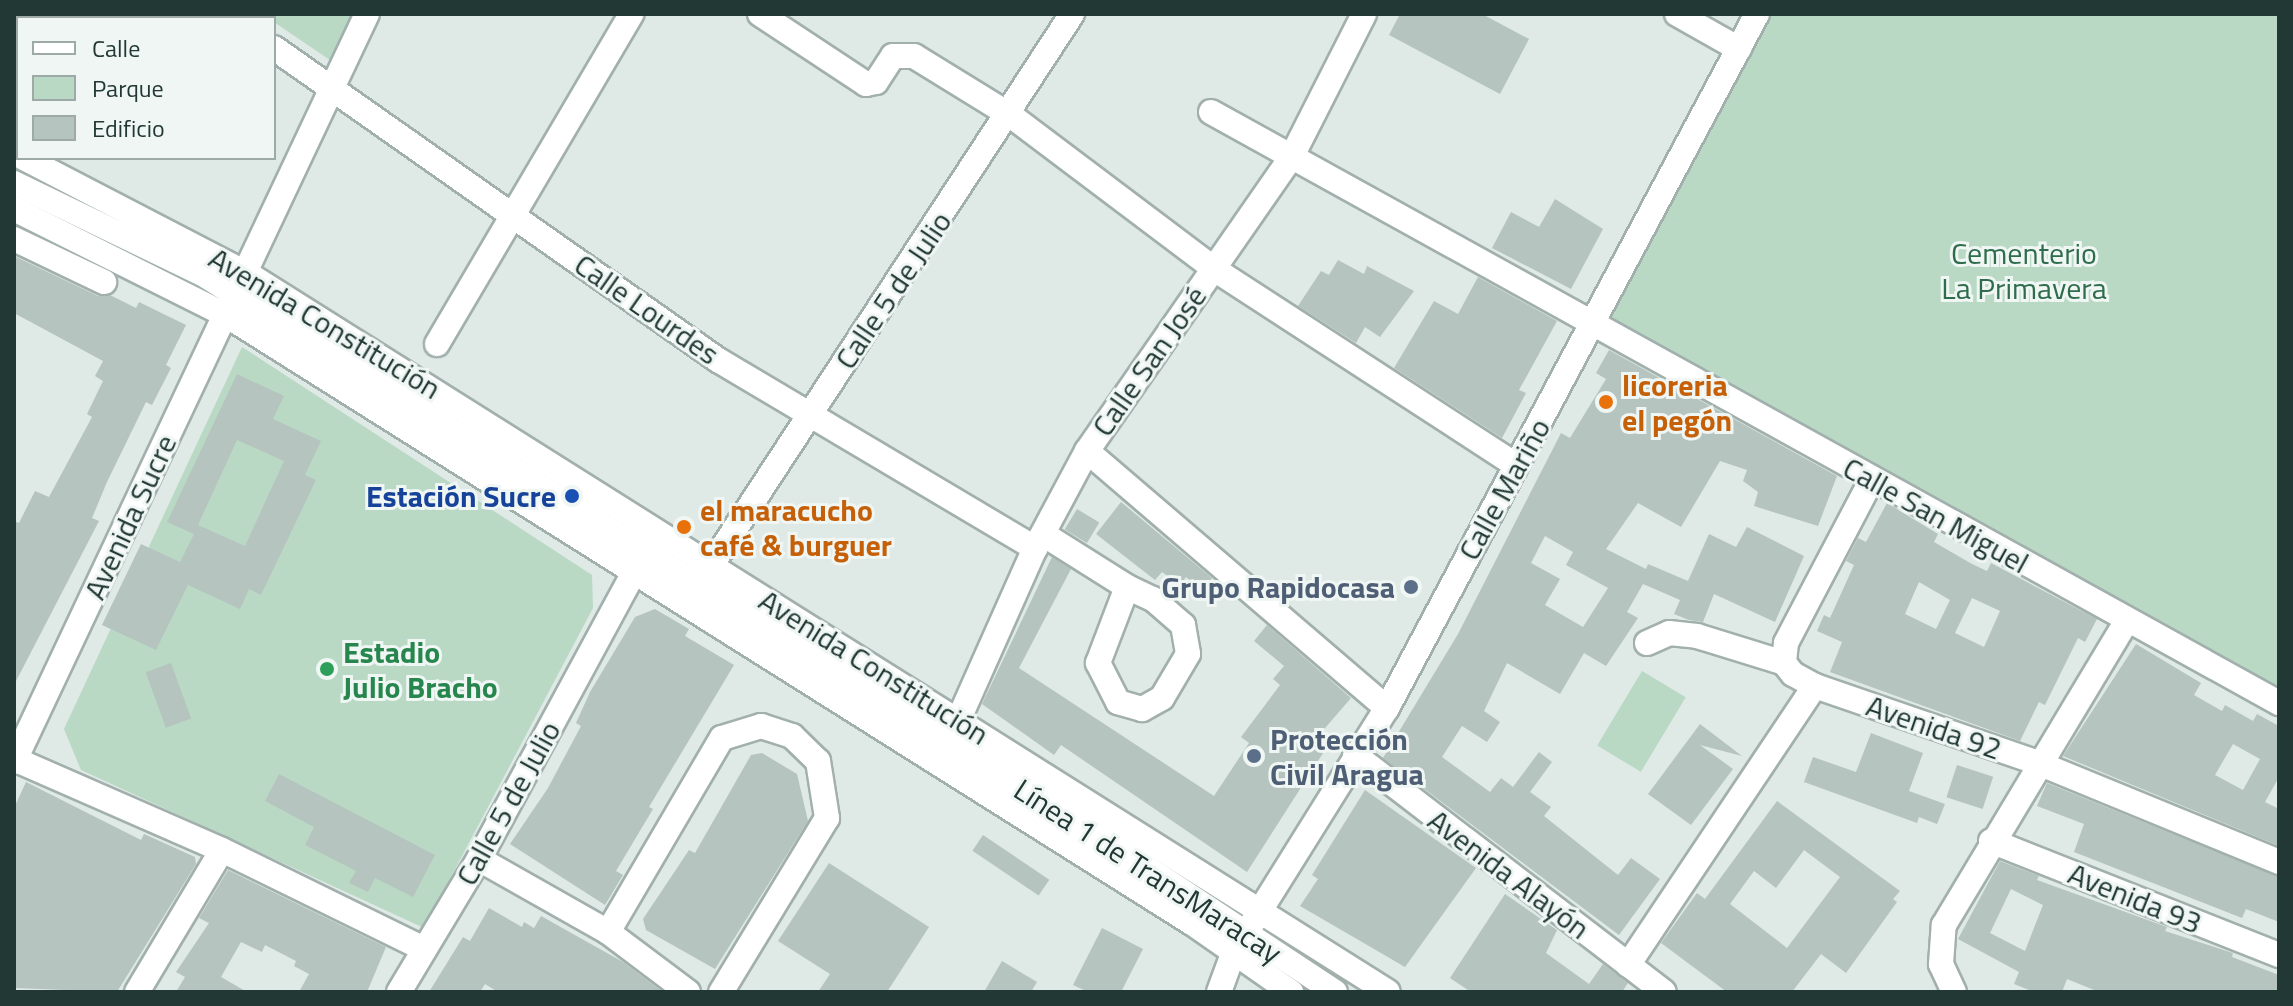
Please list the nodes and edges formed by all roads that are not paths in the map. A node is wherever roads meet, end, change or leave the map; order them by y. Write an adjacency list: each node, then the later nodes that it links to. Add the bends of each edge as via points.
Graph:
1 (367, 14): 10 (street, Avenida Sucre)
2 (631, 14): 17 (street)
3 (760, 14): 12 (street, via 861,82 876,82 893,56 909,54)
4 (1072, 14): 12 (street, Calle 5 de Julio)
5 (1364, 14): 13 (street, Calle San José)
6 (1677, 14): 9 (street)
7 (1757, 14): 9 (street, Calle Mariño)
8 (276, 49): 10 (street, Calle Lourdes)
9 (1739, 49): 23 (street, Calle Mariño)
10 (334, 87): 17 (street, Calle Lourdes); 20 (street, Avenida Sucre)
11 (1211, 112): 13 (street, Calle San Miguel)
12 (1010, 115): 19 (street); 25 (street, Calle 5 de Julio)
13 (1291, 158): 19 (street, Calle San José); 23 (street, Calle San Miguel)
14 (28, 160): 20 (street, Avenida Constitución)
15 (14, 183): 22 (street, Línea 1 de TransMaracay)
16 (14, 209): 22 (street, Avenida Constitución)
17 (511, 214): 24 (street); 25 (street, Calle Lourdes, via 718,360)
18 (14, 239): 21 (street)
19 (1214, 269): 26 (street, Calle San José); 27 (street)
20 (246, 273): 22 (street, Avenida Sucre); 29 (street, Avenida Constitución)
21 (104, 282)
22 (231, 305): 31 (street, Línea 1 de TransMaracay); 42 (street, Avenida Sucre)
23 (1594, 326): 27 (street, Calle Mariño); 28 (street, Calle San Miguel)
24 (437, 344)
25 (812, 413): 30 (street, Calle Lourdes); 32 (street, Calle 5 de Julio)
26 (1087, 451): 30 (street, Calle San José); 39 (street)
27 (1516, 465): 39 (street, Calle Mariño)
28 (1872, 479): 34 (street, Calle San Miguel); 36 (street, via 1786,643)
29 (661, 529): 31 (street, Calle 5 de Julio); 32 (street, Avenida Constitución)
30 (1039, 541): 33 (street, Calle Lourdes); 40 (street, Calle San José)
31 (641, 561): 46 (street, Calle 5 de Julio); 50 (street, Línea 1 de TransMaracay); 52 (street, Avenida Constitución)
32 (712, 564): 40 (street, Avenida Constitución)
33 (1127, 587): 33 (street, via 1153,599 1183,625 1188,654 1162,698 1142,709 1118,702 1098,663)
34 (2127, 621): 38 (street, Calle San Miguel); 43 (street)
35 (1647, 643): 36 (street, Avenida 92, via 1669,633 1697,636)
36 (1784, 663): 37 (street, Avenida 92)
37 (1815, 686): 43 (street, Avenida 92); 54 (street)
38 (2279, 703)
39 (1387, 708): 41 (street, Calle Mariño)
40 (958, 721): 48 (street, Avenida Constitución)
41 (1355, 755): 48 (street, Calle Mariño); 54 (street, Avenida Alayón)
42 (14, 760): 45 (street)
43 (2038, 763): 44 (street); 47 (street, Avenida 92)
44 (1991, 841): 53 (street, Avenida 93); 64 (street, via 1941,936 1941,964)
45 (222, 850): 51 (street); 55 (street)
46 (479, 859): 49 (street); 51 (street, Calle 5 de Julio)
47 (2279, 862)
48 (1262, 909): 50 (street, Calle Mariño); 62 (street, Avenida Constitución)
49 (608, 932): 57 (street); 58 (street, via 722,738 761,726 792,736 818,761 827,818)
50 (1246, 933): 52 (street, Calle Mariño); 61 (street, Línea 1 de TransMaracay)
51 (424, 949): 56 (street, Calle 5 de Julio)
52 (1233, 954): 59 (street, Calle Mariño); 60 (street, Avenida Constitución)
53 (2279, 955)
54 (1628, 965): 63 (street, Avenida Alayón)
55 (137, 992)
56 (399, 992)
57 (688, 992)
58 (721, 992)
59 (1219, 992)
60 (1291, 992)
61 (1335, 992)
62 (1388, 992)
63 (1664, 992)
64 (1954, 992)

